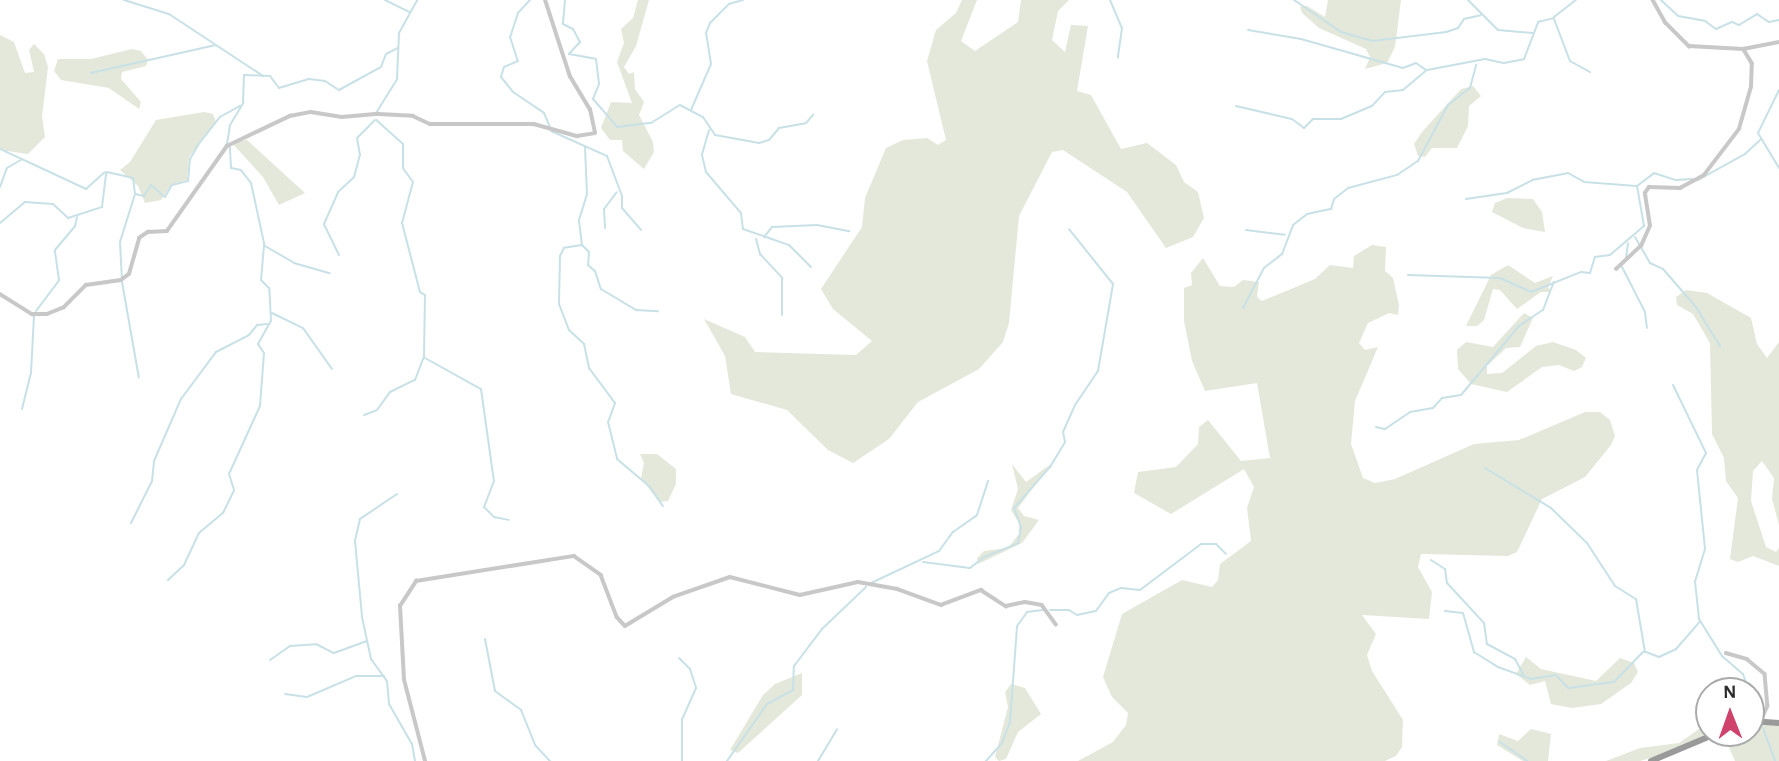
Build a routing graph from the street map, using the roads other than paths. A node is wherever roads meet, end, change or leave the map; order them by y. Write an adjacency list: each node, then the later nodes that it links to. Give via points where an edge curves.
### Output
1 (544, 0): 6 (street, via 570,77 590,110 595,134 577,136 534,124 430,124 413,116 378,114 342,117 311,112 289,117 227,146 167,231 148,232 139,238 129,274 121,280 86,285 64,307 47,314 32,314)
2 (1653, 0): 4 (street, via 1689,46)
3 (1779, 42): 4 (street)
4 (1743, 49): 5 (street, via 1752,64 1751,87 1739,129 1704,175 1680,188 1649,187 1645,194 1650,226 1641,246)
5 (1616, 269)
6 (0, 294)
7 (1056, 624): 11 (street, via 1042,606 1025,602 1006,606 979,590 944,605 858,582 800,594 726,577 665,601 625,626 601,575 574,556 416,580 400,606 400,618 404,680)
8 (1726, 653): 9 (street, via 1746,659 1765,674)
9 (1765, 712)
10 (1695, 743): 12 (highway)
11 (425, 761)
12 (1651, 761)

